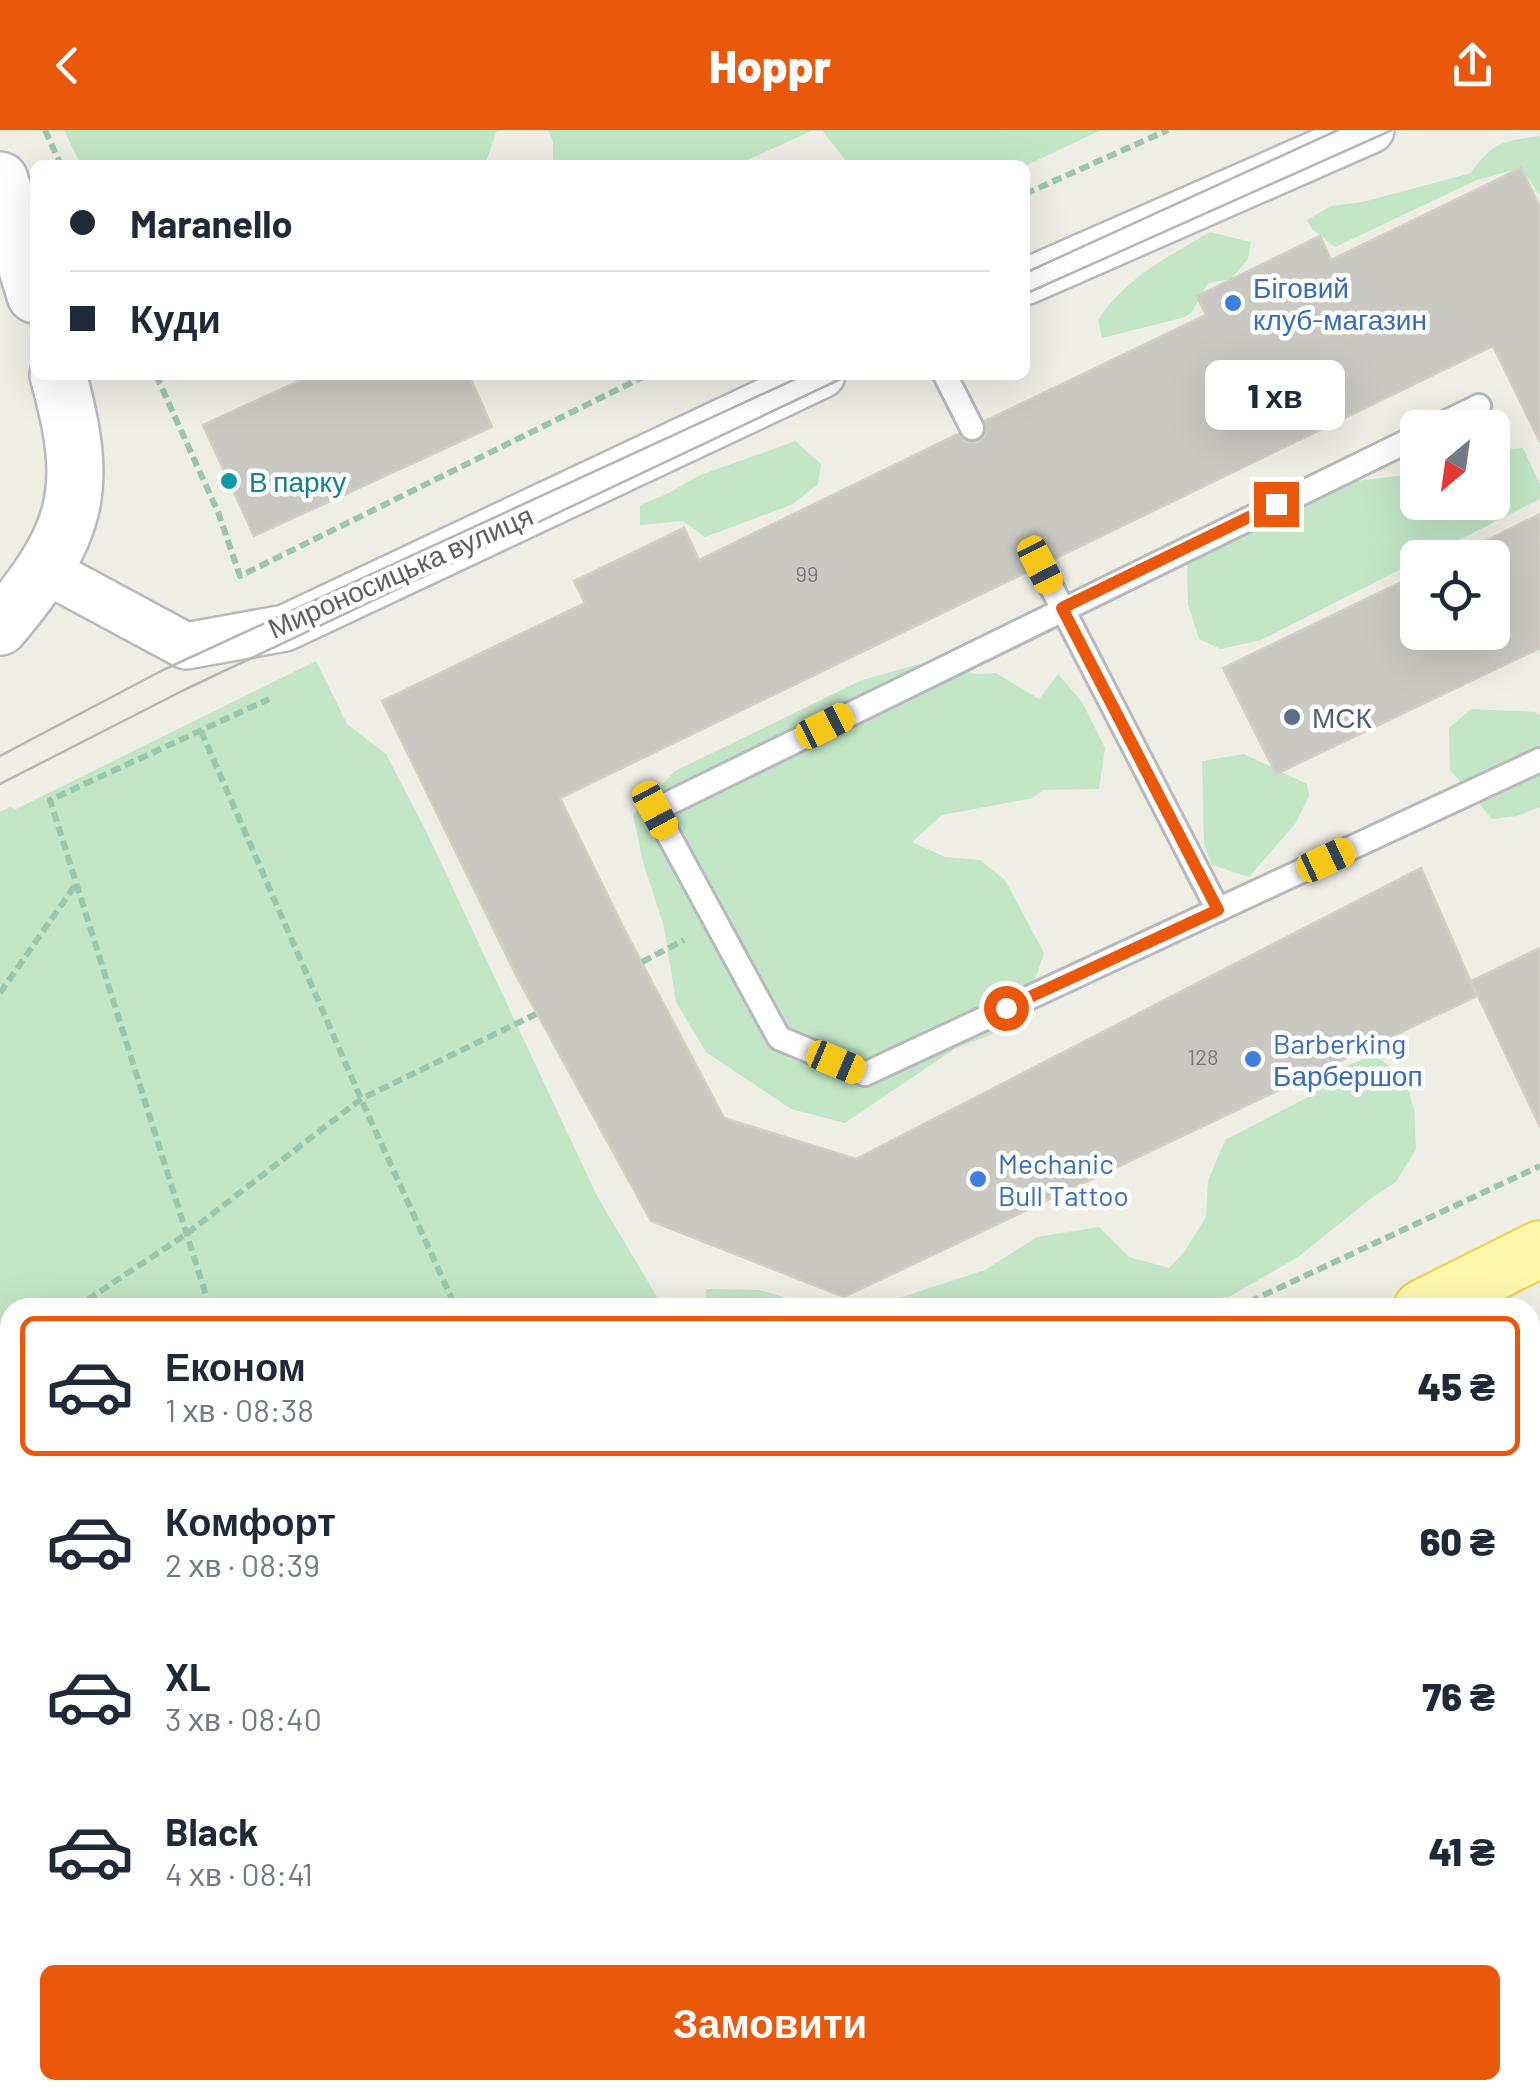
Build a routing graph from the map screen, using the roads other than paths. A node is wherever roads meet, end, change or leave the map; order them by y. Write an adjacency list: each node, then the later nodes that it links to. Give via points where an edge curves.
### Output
1 (1370, 130): 4 (street)
2 (0, 180): 3 (street)
3 (30, 279)
4 (1030, 280)
5 (59, 380): 13 (street, via 77,472 72,512)
6 (811, 380): 13 (street, Мироносицька вулиця, via 261,634 186,646)
7 (948, 380): 10 (lane)
8 (1479, 406): 9 (lane)
9 (1471, 410)
10 (972, 428)
11 (1400, 445): 14 (lane)
12 (1040, 565): 14 (lane)
13 (44, 569): 15 (street)
14 (1062, 608): 17 (lane); 17 (lane, via 655,810 779,1038 865,1074)
15 (0, 628)
16 (1540, 760): 17 (lane)
17 (1218, 910)
18 (1540, 1249): 19 (main road)
19 (1442, 1298)

